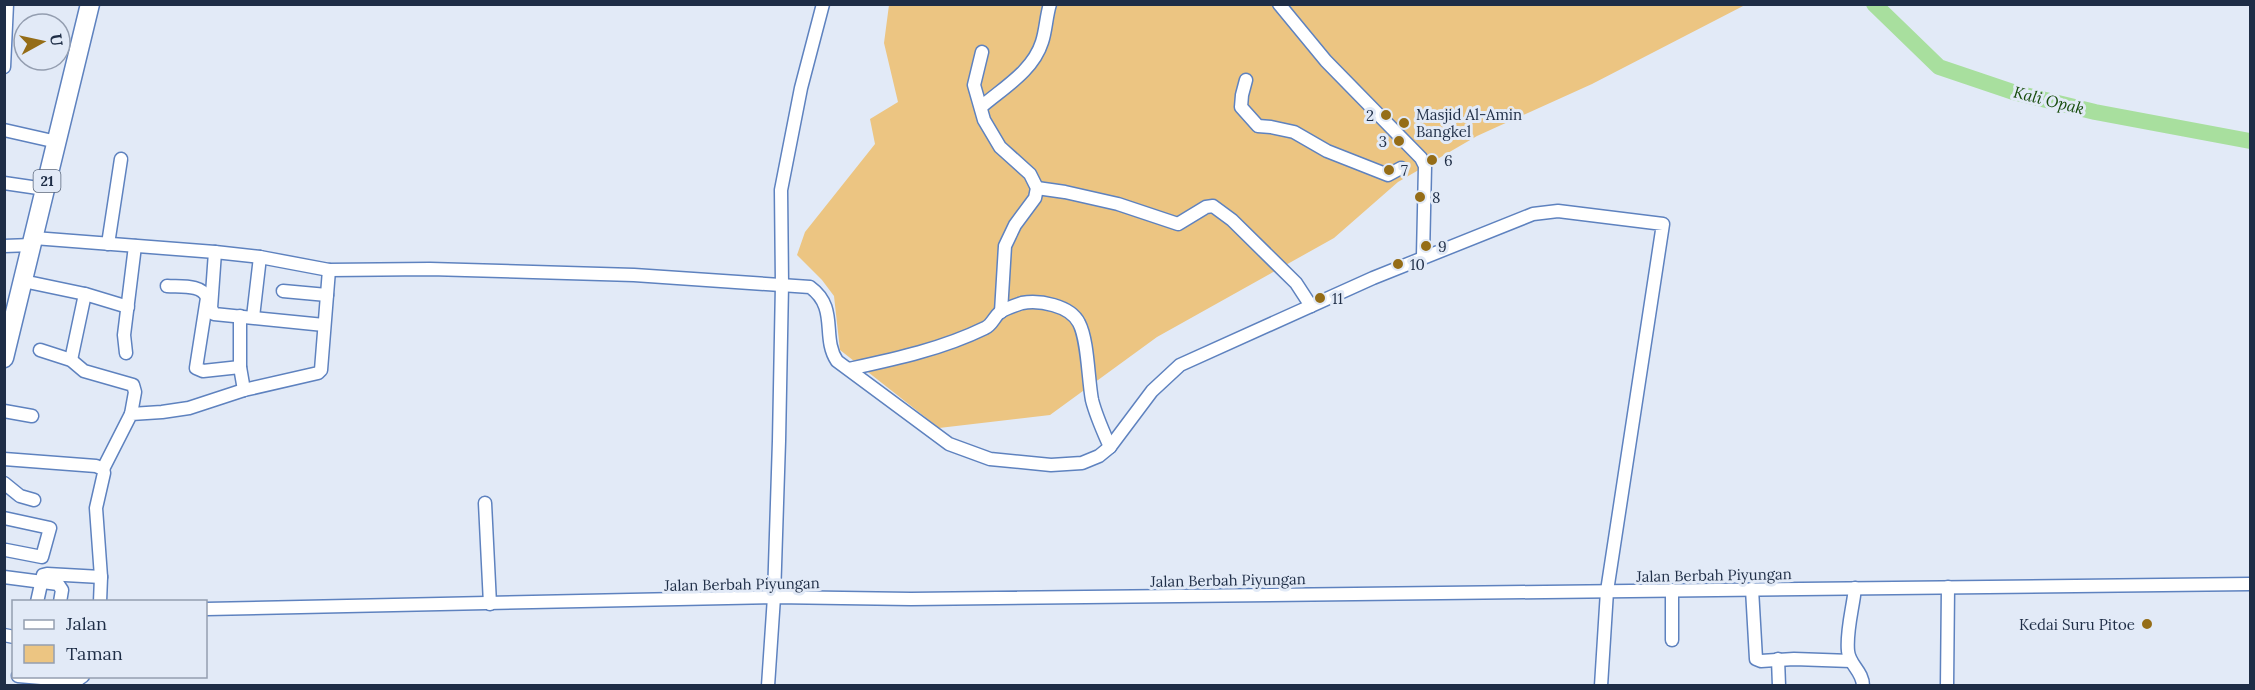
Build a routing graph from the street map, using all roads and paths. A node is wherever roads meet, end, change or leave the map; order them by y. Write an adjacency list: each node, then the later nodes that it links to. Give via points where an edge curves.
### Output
1 (8, 4): 7 (street)
2 (90, 4): 11 (highway, 21)
3 (823, 4): 27 (street, via 780,190)
4 (1050, 4): 9 (street, via 1038,53 1023,73)
5 (1279, 4): 22 (street, via 1326,61 1421,158 1425,166)
6 (982, 52): 9 (street, via 974,85)
7 (4, 67)
8 (1246, 80): 13 (street, via 1241,107 1258,126 1294,132 1327,151 1388,175)
9 (981, 107): 15 (street, via 990,133 1030,174)
10 (4, 130): 11 (street)
11 (57, 141): 16 (highway, 21)
12 (121, 159): 18 (street)
13 (1401, 168)
14 (4, 183): 16 (street)
15 (1038, 188): 32 (street, via 1118,204 1178,224 1213,206 1281,267); 34 (street, via 1005,246)
16 (45, 189): 17 (highway, 21)
17 (33, 242): 18 (street); 19 (street); 26 (highway, 21)
18 (108, 244): 20 (street)
19 (4, 246)
20 (135, 246): 21 (street); 33 (street)
21 (215, 252): 23 (street); 35 (street, via 211,308 218,315)
22 (1423, 256): 32 (street); 64 (street, via 1544,212 1663,224)
23 (260, 257): 25 (street); 35 (street)
24 (1279, 257): 32 (street, via 1293,269)
25 (329, 270): 27 (street, via 634,275); 31 (street)
26 (23, 281): 30 (street); 37 (highway, 21)
27 (782, 284): 43 (street, via 810,287 824,301 830,351); 65 (street)
28 (167, 286): 42 (street, via 200,289 207,298 196,368)
29 (283, 291): 31 (street)
30 (85, 294): 33 (street); 41 (street)
31 (327, 295): 36 (street)
32 (1314, 304): 48 (street, via 1180,365 1152,391)
33 (128, 307): 39 (street)
34 (1000, 312): 43 (street, via 988,327 950,342 902,358); 48 (street, via 1021,303 1033,303 1056,306 1072,314 1079,323 1092,399)
35 (247, 316): 36 (street); 42 (street)
36 (324, 326): 44 (street, via 318,373)
37 (8, 331): 40 (highway, 21)
38 (40, 350): 41 (street)
39 (126, 353)
40 (4, 358)
41 (70, 360): 46 (street, via 84,371 134,386)
42 (240, 367): 44 (street)
43 (849, 369): 48 (street, via 949,444 990,459 1051,465 1083,463)
44 (244, 390): 46 (street, via 189,408)
45 (4, 411): 47 (street)
46 (131, 414): 50 (street)
47 (32, 416)
48 (1110, 447)
49 (4, 459): 50 (street)
50 (103, 469): 57 (street, via 96,508)
51 (4, 483): 52 (street, via 20,496)
52 (34, 500)
53 (485, 503): 69 (street)
54 (4, 518): 55 (street, via 50,528 42,557)
55 (6, 550)
56 (4, 577): 58 (street)
57 (101, 577): 58 (street, via 47,574); 68 (street)
58 (41, 583): 66 (street); 67 (street, via 58,584 62,590)
59 (2250, 584): 60 (street, Jalan Berbah Piyungan)
60 (1948, 587): 61 (street, Jalan Berbah Piyungan); 80 (street)
61 (1855, 588): 63 (street, Jalan Berbah Piyungan); 73 (street, via 1848,652)
62 (1672, 590): 63 (street, Jalan Berbah Piyungan); 64 (street, Jalan Berbah Piyungan); 71 (street)
63 (1752, 590): 72 (street, via 1756,659)
64 (1606, 591): 65 (street, Jalan Berbah Piyungan); 77 (street)
65 (774, 597): 69 (street, Jalan Berbah Piyungan); 76 (street)
66 (37, 600)
67 (60, 600)
68 (100, 600)
69 (490, 604): 70 (street, Jalan Berbah Piyungan)
70 (207, 609)
71 (1672, 640)
72 (1778, 659): 73 (street); 78 (street)
73 (1851, 661): 79 (street, via 1862,676)
74 (41, 678): 75 (street)
75 (80, 678)
76 (768, 686)
77 (1601, 686)
78 (1779, 686)
79 (1863, 686)
80 (1947, 686)

